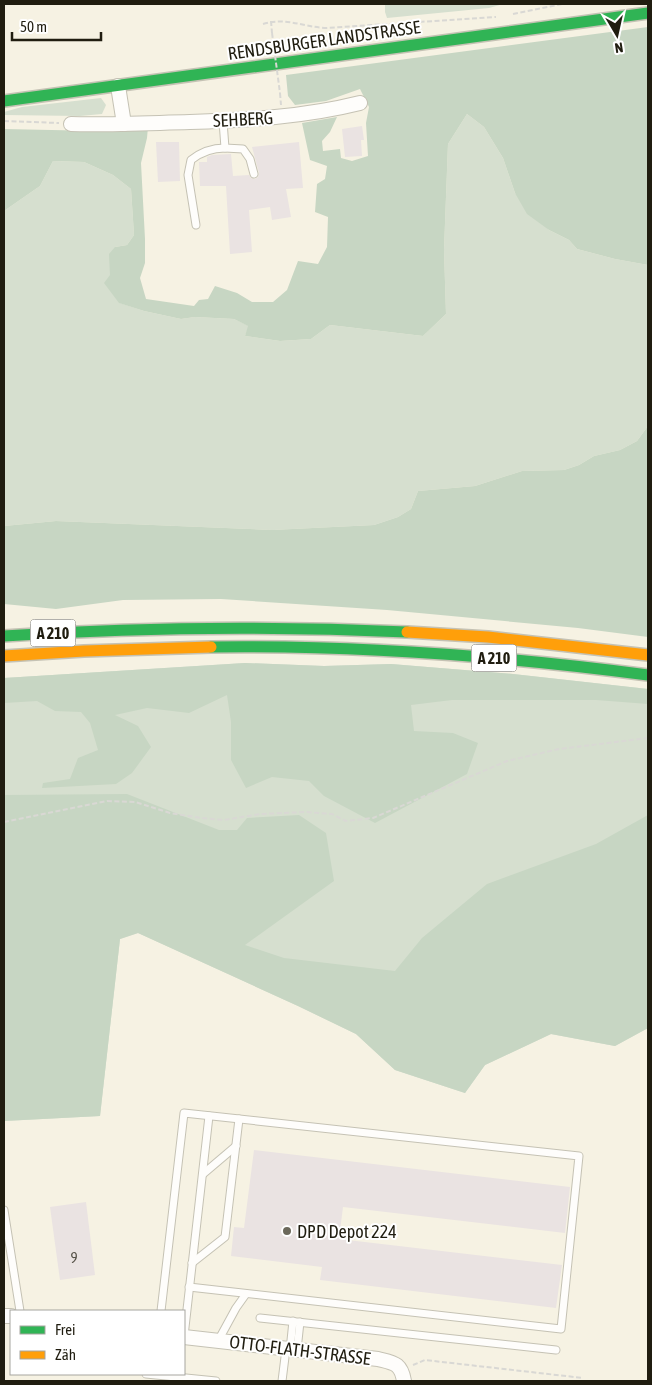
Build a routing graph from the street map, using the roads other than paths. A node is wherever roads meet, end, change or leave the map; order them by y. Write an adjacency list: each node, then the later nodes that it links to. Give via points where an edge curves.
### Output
1 (648, 13): 2 (main road, RENDSBURGER LANDSTRASSE)
2 (118, 86): 3 (main road, RENDSBURGER LANDSTRASSE); 7 (street)
3 (4, 101)
4 (360, 103): 5 (street, SEHBERG, via 283,117)
5 (223, 120): 7 (street, SEHBERG); 8 (lane)
6 (71, 124): 7 (street, SEHBERG)
7 (124, 124)
8 (225, 148): 9 (lane, via 243,149); 10 (lane, via 198,154 191,160 188,175)
9 (254, 174)
10 (196, 225)
11 (20, 624): 12 (main road)
12 (102, 630): 13 (main road, A 210); 15 (main road, A 210, via 261,627 409,632)
13 (4, 636)
14 (55, 652): 16 (main road, A 210); 17 (main road); 18 (main road, A 210, via 182,647 340,648 435,653)
15 (648, 654)
16 (4, 656)
17 (4, 664)
18 (648, 674)
19 (209, 1116): 20 (lane); 22 (lane); 28 (lane, via 184,1113)
20 (239, 1119): 21 (lane); 26 (lane, via 579,1156 560,1328)
21 (236, 1146): 22 (lane); 24 (lane, via 225,1237)
22 (202, 1174): 24 (lane)
23 (4, 1210): 27 (lane)
24 (192, 1262): 25 (lane)
25 (189, 1287): 26 (lane); 31 (lane)
26 (246, 1294): 33 (lane)
27 (20, 1310)
28 (161, 1310)
29 (260, 1318): 30 (lane)
30 (297, 1322): 34 (lane); 35 (lane)
31 (185, 1326)
32 (185, 1336): 33 (street, OTTO-FLATH-STRASSE)
33 (218, 1341): 34 (street, OTTO-FLATH-STRASSE)
34 (291, 1350): 37 (street, OTTO-FLATH-STRASSE, via 378,1359 394,1363); 39 (lane)
35 (556, 1350)
36 (156, 1375): 38 (lane)
37 (403, 1376)
38 (216, 1381)
39 (282, 1381)

